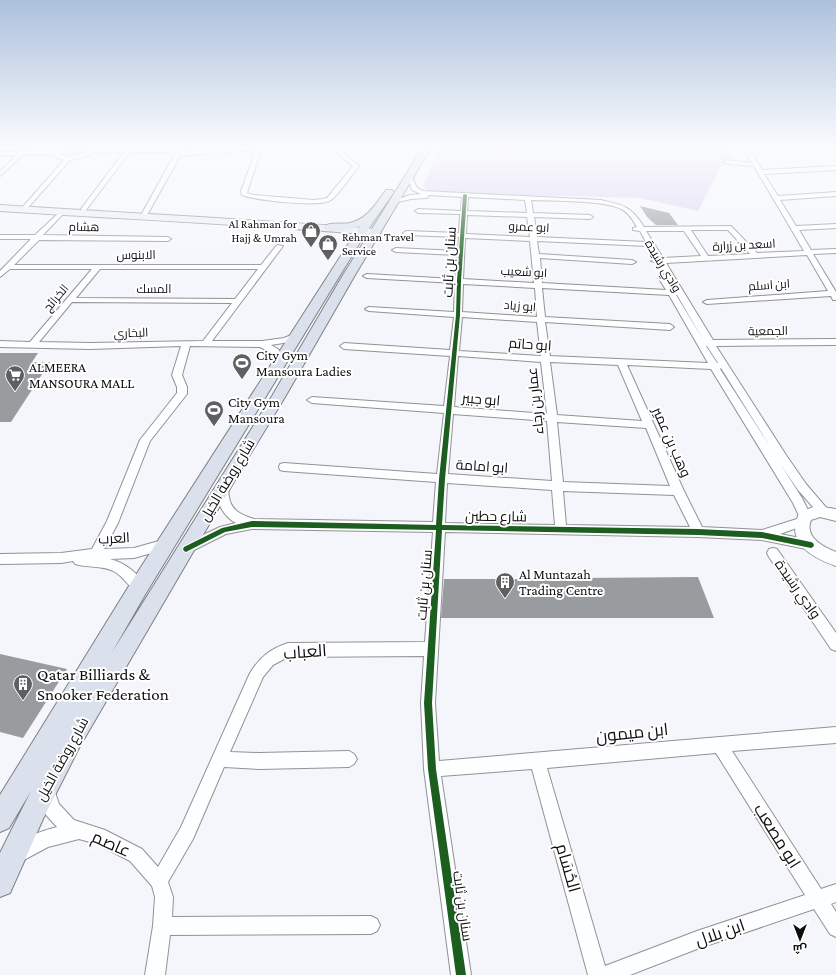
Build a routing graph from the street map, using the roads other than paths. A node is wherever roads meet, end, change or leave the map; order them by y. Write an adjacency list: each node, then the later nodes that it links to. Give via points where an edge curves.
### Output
1 (40, 192): 17 (street)
2 (97, 192): 16 (street)
3 (157, 192): 23 (street)
4 (244, 192): 5 (street, via 252,198 318,202 329,199)
5 (335, 192)
6 (389, 192): 21 (main road, شارع روضة الخيل)
7 (402, 192): 14 (main road, شارع روضة الخيل)
8 (421, 192): 11 (street, وادي رشيدة)
9 (773, 192): 12 (street)
10 (836, 194): 12 (street)
11 (465, 197): 13 (street, وادي رشيدة); 14 (street, وادي رشيدة, via 414,196); 20 (street, سنان بن ثابت)
12 (777, 198): 27 (street)
13 (528, 199): 22 (street, عمار بن رجاء); 28 (street, وادي رشيدة, via 610,205 625,213)
14 (395, 202): 33 (main road, شارع روضة الخيل)
15 (0, 208): 17 (main road)
16 (84, 209)
17 (24, 210): 19 (main road)
18 (418, 211): 20 (street)
19 (62, 212): 23 (main road); 34 (street)
20 (464, 212): 22 (street); 31 (street, سنان بن ثابت)
21 (374, 213): 29 (main road, via 353,226); 33 (main road, شارع روضة الخيل)
22 (530, 215): 24 (street); 35 (street, عمار بن رجاء)
23 (143, 217): 29 (main road)
24 (590, 217)
25 (836, 226): 27 (street)
26 (686, 228): 28 (street); 44 (street, via 732,228); 45 (street)
27 (795, 228): 41 (street)
28 (638, 229): 37 (street, وادي رشيدة)
29 (327, 230): 33 (main road); 33 (main road, via 345,239)
30 (406, 234): 31 (street, ابو عمرو)
31 (462, 235): 35 (street, ابو عمرو); 42 (street, سنان بن ثابت)
32 (0, 237): 34 (street, هشام)
33 (365, 237): 65 (main road, شارع روضة الخيل); 87 (main road, شارع روضة الخيل, via 278,397)
34 (36, 238): 36 (street, هشام); 49 (street)
35 (533, 238): 37 (street, ابو عمرو); 43 (street, عمار بن رجاء)
36 (168, 239)
37 (646, 244): 46 (street, وادي رشيدة)
38 (279, 246): 48 (street)
39 (396, 250): 42 (street, سنان بن ثابت)
40 (836, 251): 41 (street, اسعد بن زرارة)
41 (809, 252): 44 (street, اسعد بن زرارة); 57 (street)
42 (462, 253): 53 (street, سنان بن ثابت)
43 (536, 256): 47 (street); 54 (street, عمار بن رجاء)
44 (756, 256): 45 (street, اسعد بن زرارة)
45 (706, 258): 46 (street, اسعد بن زرارة)
46 (657, 261): 55 (street, وادي رشيدة); 56 (street, وادي رشيدة)
47 (632, 262)
48 (264, 266): 50 (street, الابنوس); 59 (street)
49 (8, 267): 50 (street, الابنوس); 51 (street)
50 (98, 267): 58 (street, الخرائج)
51 (0, 275)
52 (368, 276): 53 (street, ابو شعيب)
53 (459, 281): 54 (street, ابو شعيب); 62 (street, سنان بن ثابت)
54 (538, 285): 55 (street, ابو شعيب); 63 (street, عمار بن رجاء)
55 (670, 293): 56 (street, ابو شعيب); 68 (street, وادي رشيدة)
56 (680, 293): 69 (street, وادي رشيدة)
57 (835, 295): 60 (street, ابن اسلم)
58 (70, 300): 59 (street, المسك); 71 (street, الخرائج)
59 (239, 301): 72 (street)
60 (707, 302)
61 (369, 309): 62 (street, ابو زياد)
62 (458, 314): 63 (street, ابو زياد); 75 (street, سنان بن ثابت)
63 (541, 320): 64 (street, ابو زياد); 76 (street, عمار بن رجاء)
64 (670, 327)
65 (296, 336): 73 (street, البخاري); 77 (main road, شارع روضة الخيل)
66 (836, 342): 69 (street, الجمعية)
67 (188, 343): 71 (street, البخاري, via 90,346); 72 (street, البخاري); 101 (street, via 177,374 182,394 145,440 112,523 112,531)
68 (700, 343): 69 (street, الجمعية); 79 (street, وادي رشيدة)
69 (710, 343): 80 (street, وادي رشيدة)
70 (0, 344): 71 (street, البخاري)
71 (33, 344)
72 (206, 344): 73 (street, البخاري)
73 (262, 344): 77 (street, via 275,351)
74 (344, 346): 75 (street, ابو حاتم)
75 (455, 352): 76 (street, ابو حاتم); 82 (street, سنان بن ثابت)
76 (545, 359): 78 (street, ابو حاتم); 83 (street, عمار بن رجاء)
77 (281, 360): 97 (main road, شارع روضة الخيل)
78 (622, 363): 79 (street, ابو حاتم); 84 (street, وهب بن عمير)
79 (714, 366): 80 (street, ابو حاتم); 91 (street, وادي رشيدة, via 786,481)
80 (724, 366): 90 (street, وادي رشيدة, via 792,473)
81 (312, 400): 82 (street, ابو جبير)
82 (448, 410): 83 (street, ابو جبير); 86 (street, سنان بن ثابت)
83 (552, 418): 84 (street, ابو جبير); 88 (street, عمار بن رجاء)
84 (648, 425): 89 (street, وهب بن عمير)
85 (284, 467): 86 (street, ابو امامة)
86 (442, 479): 88 (street, ابو امامة); 93 (street, سنان بن ثابت)
87 (223, 486): 92 (street, شارع حطين, via 224,503 228,510 242,521); 99 (main road, شارع روضة الخيل)
88 (557, 486): 89 (street, ابو امامة); 94 (street, عمار بن رجاء)
89 (678, 491): 95 (street, وهب بن عمير)
90 (830, 513): 91 (street, via 813,512)
91 (803, 519): 96 (street, شارع حطين); 98 (street, via 804,536)
92 (252, 524): 93 (street, شارع حطين); 99 (street, شارع حطين, via 224,530)
93 (440, 527): 94 (street, شارع حطين); 107 (street, سنان بن ثابت)
94 (561, 530): 95 (street, شارع حطين)
95 (698, 532): 96 (street, شارع حطين)
96 (762, 535): 98 (street, شارع حطين)
97 (166, 544): 101 (street, العرب, via 139,552); 105 (main road, شارع روضة الخيل)
98 (811, 545): 104 (street)
99 (186, 549): 114 (main road, شارع روضة الخيل, via 85,715)
100 (773, 553): 106 (street, وادي رشيدة)
101 (99, 554): 102 (street, العرب)
102 (61, 558): 103 (street, العرب); 105 (street, العرب, via 118,566 129,574)
103 (0, 559)
104 (834, 560)
105 (139, 587): 115 (main road, شارع روضة الخيل)
106 (836, 644)
107 (431, 649): 111 (street, العباب, via 299,649 277,653 263,664 255,678); 113 (street, سنان بن ثابت, via 428,716)
108 (836, 735): 109 (street, ابن ميمون)
109 (719, 744): 112 (street, ابن ميمون); 121 (street, ابو مصعب)
110 (349, 758): 111 (street)
111 (219, 759): 118 (street, العباب, via 187,833)
112 (538, 762): 113 (street, ابن ميمون); 127 (street, الحُسَام)
113 (432, 769): 126 (street, سنان بن ثابت)
114 (46, 787): 116 (street, عاصم, via 52,809 68,826); 117 (main road, شارع روضة الخيل)
115 (0, 819)
116 (79, 831): 117 (street, عاصم, via 45,839 27,847); 118 (street, عاصم, via 98,836 136,855)
117 (12, 858): 119 (main road, شارع روضة الخيل)
118 (159, 881): 123 (street, عاصم, via 164,897)
119 (0, 883)
120 (836, 893): 121 (street, ابن بلال)
121 (817, 899): 124 (street, ابو مصعب); 128 (street, ابن بلال)
122 (371, 925): 123 (street)
123 (162, 926): 125 (street)
124 (836, 928)
125 (155, 975)
126 (461, 975)
127 (598, 975)
128 (605, 975)

